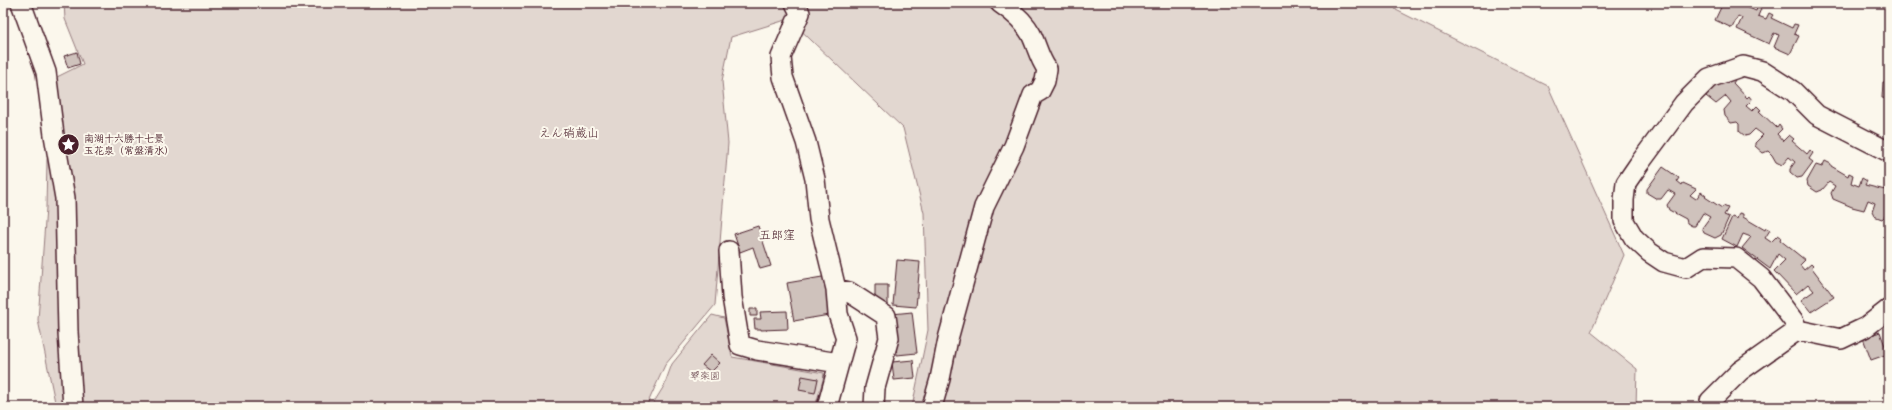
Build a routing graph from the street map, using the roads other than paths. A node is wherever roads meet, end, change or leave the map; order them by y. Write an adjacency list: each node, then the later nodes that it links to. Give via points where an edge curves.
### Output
1 (21, 3): 11 (street, via 46,72 65,198 68,332)
2 (795, 3): 6 (street, via 800,13 781,57 783,77 806,142 815,179 819,219)
3 (1000, 3): 14 (street, via 1013,11 1031,34 1039,58 1047,69 1045,81 1040,91 1033,95 1014,146 984,207)
4 (1889, 152): 8 (street, via 1817,115 1794,91 1762,71 1743,66 1709,78 1684,103 1626,183 1624,221 1634,238 1649,252 1664,262 1686,268 1704,257 1736,258 1761,278 1794,320)
5 (729, 251): 9 (street, via 732,297 740,345)
6 (836, 289): 9 (street, via 838,314 846,338); 13 (street, via 849,292 886,316 889,338 875,388)
7 (1889, 309): 8 (street, via 1866,328 1841,339)
8 (1798, 330): 10 (street, via 1740,371)
9 (839, 363): 12 (street)
10 (1710, 401)
11 (73, 407)
12 (827, 407)
13 (874, 407)
14 (932, 407)

